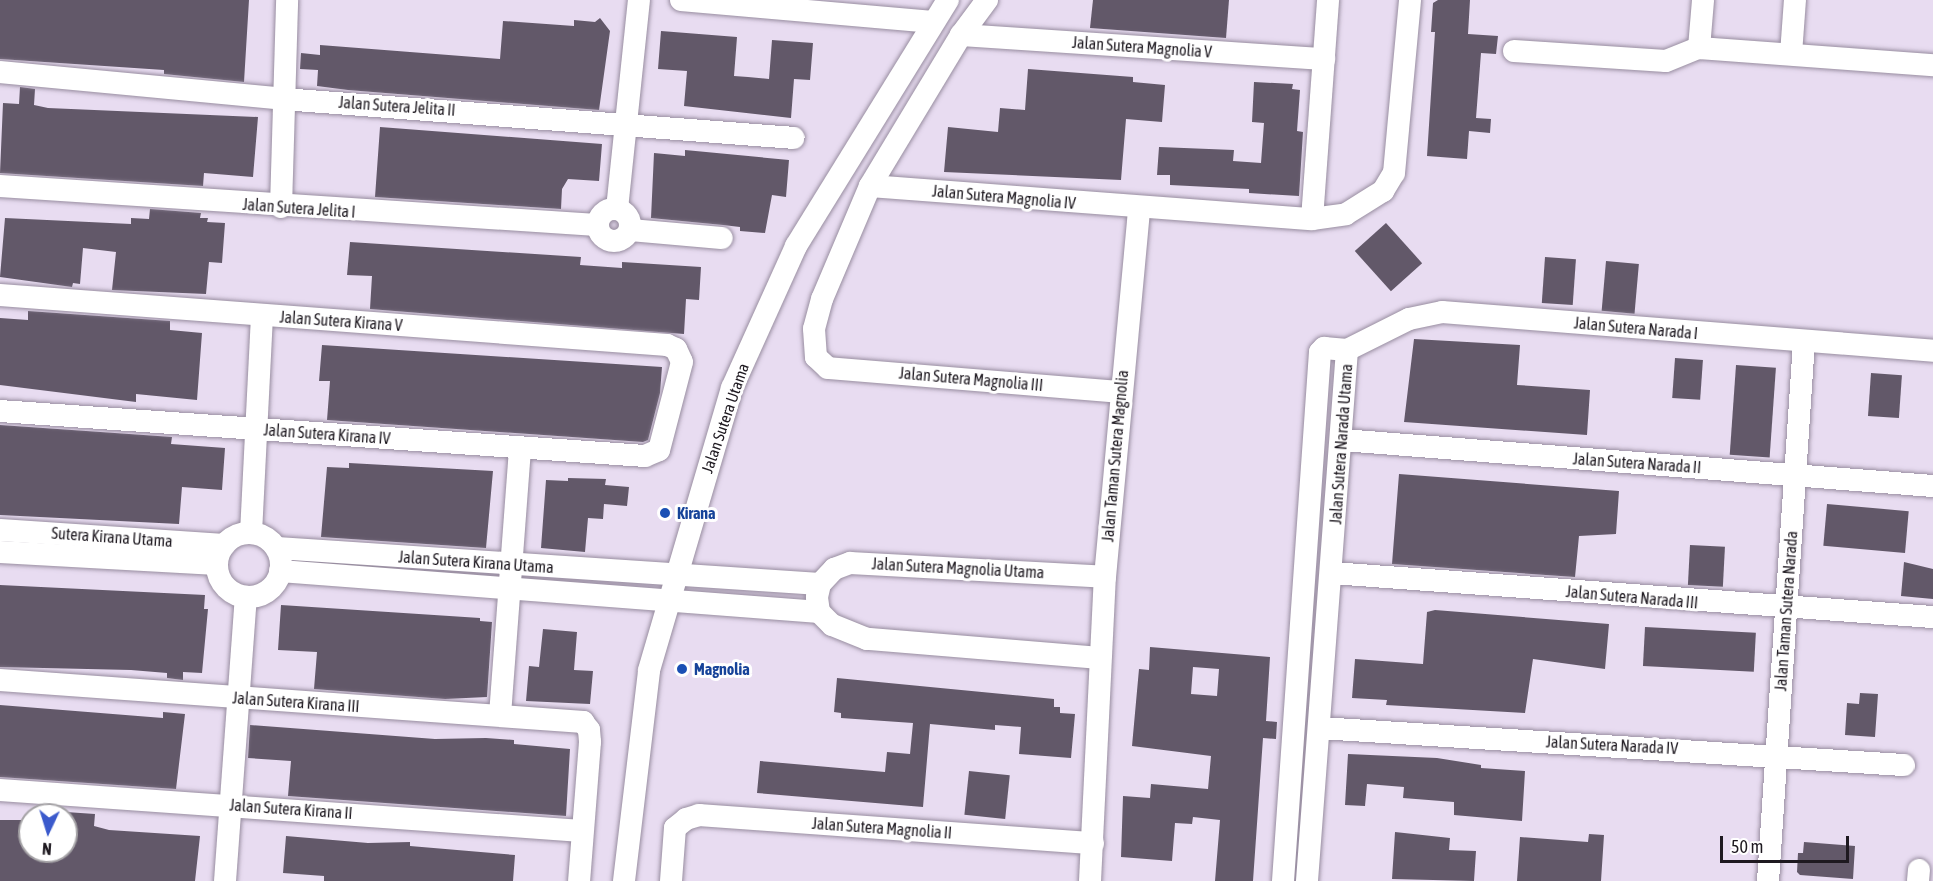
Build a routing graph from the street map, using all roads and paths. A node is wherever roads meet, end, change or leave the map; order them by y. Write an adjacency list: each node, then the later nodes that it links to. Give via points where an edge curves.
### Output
1 (287, 0): 19 (street)
2 (639, 0): 20 (street)
3 (681, 0): 10 (street)
4 (948, 0): 11 (street, Jalan Sutera Utama)
5 (987, 0): 12 (street)
6 (1328, 0): 16 (street)
7 (1410, 0): 27 (street, via 1390,184 1346,214)
8 (1703, 0): 13 (street)
9 (1795, 0): 15 (street)
10 (794, 5): 11 (street)
11 (933, 22): 52 (street, Jalan Sutera Utama, via 796,246 732,388)
12 (961, 35): 16 (street, Jalan Sutera Magnolia V); 23 (street)
13 (1699, 48): 14 (street, via 1666,61); 15 (street)
14 (1514, 51)
15 (1791, 54): 17 (street)
16 (1324, 59): 27 (street)
17 (1933, 65)
18 (0, 72): 19 (street, Jalan Sutera Jelita II)
19 (283, 99): 20 (street, Jalan Sutera Jelita II); 24 (street)
20 (627, 122): 21 (street, Jalan Sutera Jelita II); 26 (street)
21 (794, 138)
22 (0, 186): 24 (street, Jalan Sutera Jelita I)
23 (870, 186): 25 (street, Jalan Sutera Magnolia IV); 36 (street, Jalan Sutera Magnolia III, via 822,299 814,328 814,350 822,365)
24 (281, 207): 28 (street, Jalan Sutera Jelita I)
25 (1138, 208): 27 (street); 36 (street, Jalan Taman Sutera Magnolia)
26 (617, 209): 28 (street, via 600,216); 29 (street, via 626,213)
27 (1312, 219)
28 (597, 225): 29 (street, via 599,233 612,242 627,237)
29 (630, 230): 30 (street)
30 (722, 238)
31 (0, 295): 32 (street, Jalan Sutera Kirana V)
32 (262, 316): 38 (street); 41 (street, Jalan Sutera Kirana V, via 667,345 679,353 682,362 659,450)
33 (1804, 342): 34 (street, Jalan Sutera Narada I, via 1442,312 1409,319); 35 (street, Jalan Sutera Narada I); 42 (street, Jalan Taman Sutera Narada)
34 (1347, 350): 39 (street, Jalan Sutera Narada Utama); 77 (street, Jalan Sutera Narada Utama, via 1324,348 1320,352)
35 (1933, 351)
36 (1120, 392): 53 (street, Jalan Taman Sutera Magnolia)
37 (0, 411): 38 (street, Jalan Sutera Kirana IV)
38 (256, 428): 40 (street, Jalan Sutera Kirana IV); 45 (street)
39 (1342, 440): 42 (street, Jalan Sutera Narada II); 51 (street, Jalan Sutera Narada Utama)
40 (520, 448): 41 (street, Jalan Sutera Kirana IV, via 645,456); 49 (street)
41 (653, 453)
42 (1795, 475): 43 (street, Jalan Sutera Narada II); 58 (street, Jalan Taman Sutera Narada)
43 (1933, 486)
44 (0, 530): 48 (street, Sutera Kirana Utama)
45 (251, 532): 46 (street, via 266,537); 48 (street, via 241,534)
46 (277, 548): 49 (street, Jalan Sutera Kirana Utama); 50 (street)
47 (0, 552): 48 (street, Sutera Kirana Utama)
48 (220, 554): 56 (street, via 225,586)
49 (512, 564): 52 (street, Jalan Sutera Kirana Utama); 55 (street)
50 (280, 571): 55 (street, Jalan Sutera Kirana Utama); 56 (street, via 272,588)
51 (1332, 573): 58 (street, Jalan Sutera Narada III); 65 (street, Jalan Sutera Narada Utama)
52 (675, 575): 54 (street); 57 (street, Jalan Sutera Utama)
53 (1105, 577): 54 (street, Jalan Sutera Magnolia Utama, via 849,563 834,569); 61 (street, Jalan Taman Sutera Magnolia)
54 (820, 584): 59 (street)
55 (510, 589): 57 (street, Jalan Sutera Kirana Utama); 64 (street)
56 (246, 597): 63 (street)
57 (669, 601): 59 (street); 75 (street, Jalan Sutera Utama, via 649,670)
58 (1786, 609): 60 (street, Jalan Sutera Narada III); 66 (street, Jalan Taman Sutera Narada)
59 (819, 612): 61 (street, via 832,626 867,639)
60 (1933, 617)
61 (1100, 658): 71 (street, Jalan Taman Sutera Magnolia)
62 (0, 680): 63 (street, Jalan Sutera Kirana III)
63 (238, 698): 64 (street, Jalan Sutera Kirana III); 69 (street)
64 (500, 715): 70 (street, Jalan Sutera Kirana III, via 583,722 589,730)
65 (1320, 728): 66 (street, Jalan Sutera Narada IV); 78 (street, Jalan Sutera Narada Utama)
66 (1776, 755): 67 (street, Jalan Sutera Narada IV); 79 (street, Jalan Taman Sutera Narada)
67 (1904, 765)
68 (0, 790): 69 (street, Jalan Sutera Kirana II)
69 (231, 805): 70 (street, Jalan Sutera Kirana II); 73 (street)
70 (582, 831): 74 (street)
71 (1093, 843): 72 (street, Jalan Taman Sutera Magnolia); 76 (street, Jalan Sutera Magnolia II, via 699,815 675,828)
72 (1090, 879)
73 (225, 881)
74 (579, 881)
75 (624, 881)
76 (671, 881)
77 (1283, 881)
78 (1307, 881)
79 (1768, 881)

